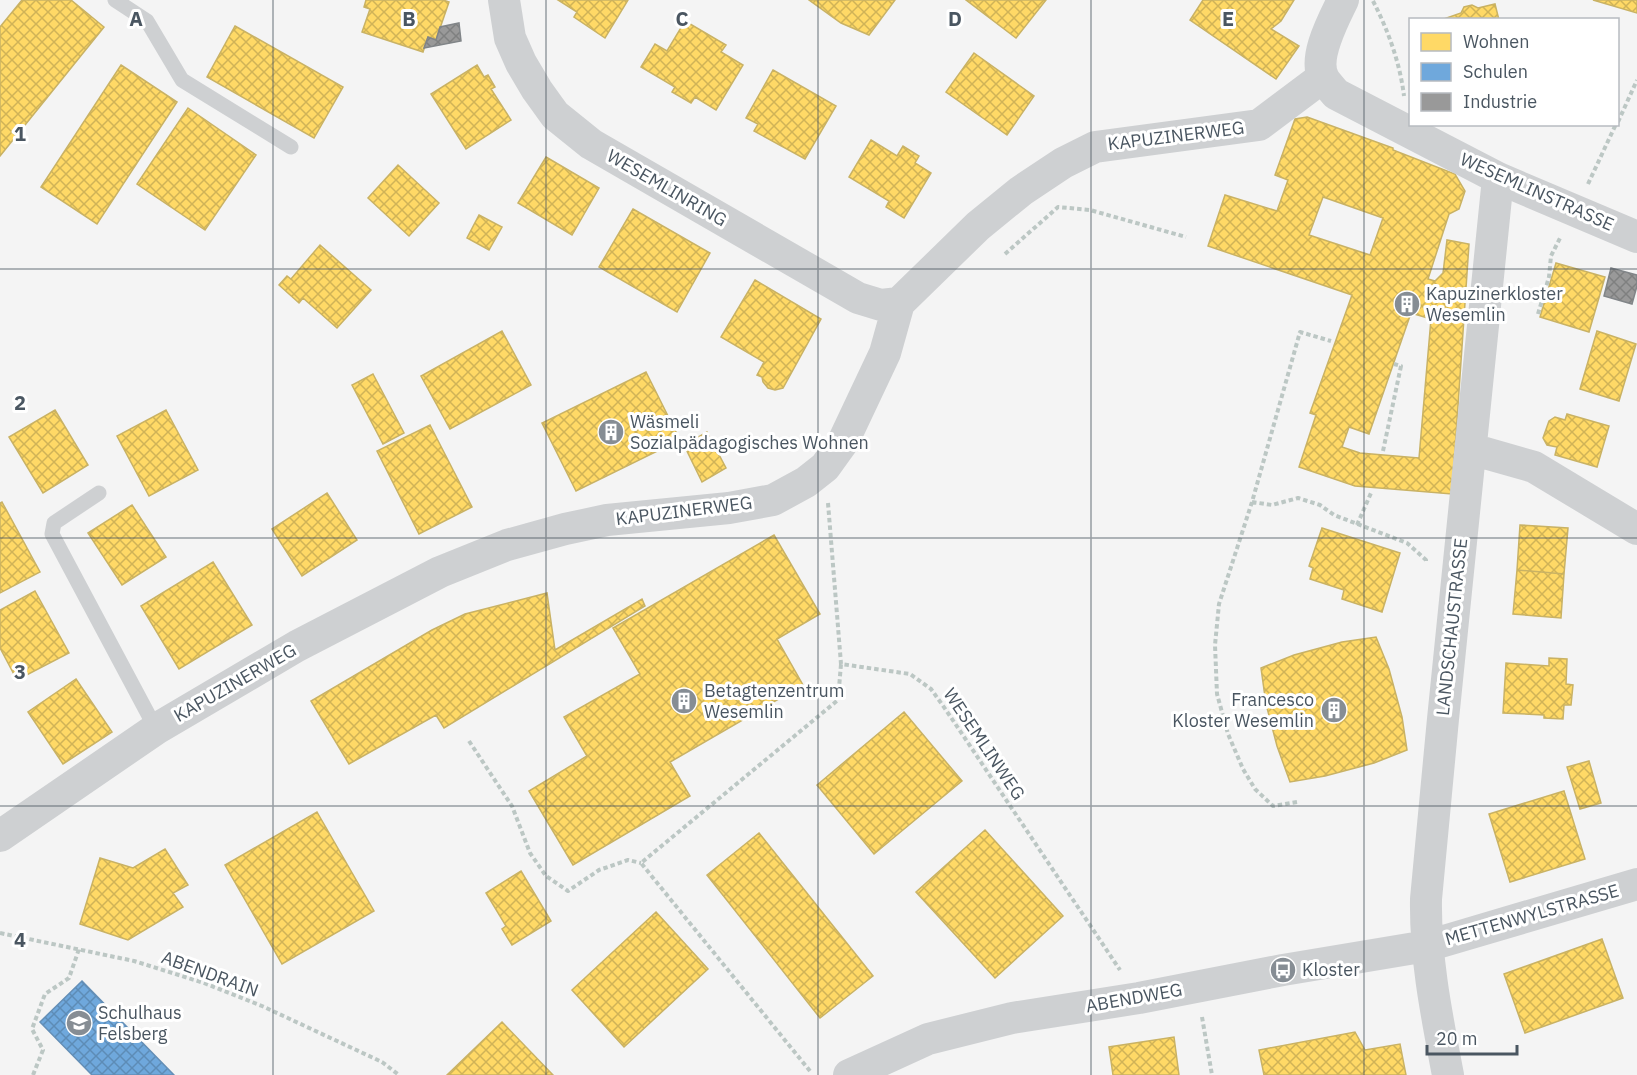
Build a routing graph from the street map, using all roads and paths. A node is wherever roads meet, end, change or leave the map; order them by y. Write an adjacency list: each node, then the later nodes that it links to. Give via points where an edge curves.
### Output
1 (114, 0): 10 (lane, via 147,21 182,80)
2 (504, 0): 16 (street, WESEMLINRING, via 510,38 537,90 555,115 591,144 858,298 881,305)
3 (1343, 0): 5 (street, via 1320,58)
4 (1373, 0): 9 (path, via 1402,80)
5 (1323, 77): 9 (street, WESEMLINSTRASSE, via 1336,94); 16 (street, KAPUZINERWEG, via 1258,125 1095,147 1063,163 978,226)
6 (1637, 80): 7 (path)
7 (1619, 119)
8 (1616, 126): 12 (path)
9 (1407, 130): 11 (street, WESEMLINSTRASSE)
10 (291, 147)
11 (1498, 178): 12 (street, WESEMLINSTRASSE); 20 (street, LANDSCHAUSTRASSE)
12 (1574, 210): 14 (street, WESEMLINSTRASSE); 17 (path, via 1551,256)
13 (1186, 237): 15 (path, via 1090,210 1058,207)
14 (1637, 237)
15 (1005, 254)
16 (899, 303): 22 (street, KAPUZINERWEG, via 885,353 843,442)
17 (1538, 314)
18 (1331, 341): 25 (path, via 1300,332)
19 (1394, 364): 21 (path, via 1401,366)
20 (1471, 449): 27 (street, via 1534,467); 37 (street, LANDSCHAUSTRASSE, via 1426,899)
21 (1383, 451)
22 (825, 466): 29 (path); 30 (street, KAPUZINERWEG, via 773,500 607,520 507,545 440,572 297,646)
23 (99, 493): 30 (lane, KAPUZINERWEG, via 54,523 52,534)
24 (1371, 493): 26 (path)
25 (1252, 502): 26 (path, via 1272,505 1298,498); 32 (path, via 1219,604 1215,645 1217,694 1228,734 1255,789 1273,806)
26 (1357, 525): 28 (path, via 1407,543 1426,560)
27 (1637, 529)
28 (1425, 572)
29 (841, 664): 34 (path, via 838,700); 39 (path, WESEMLINWEG, via 910,674 931,689)
30 (156, 729): 33 (street, KAPUZINERWEG)
31 (469, 741): 34 (path, via 512,806 530,853 546,876 568,891 599,870 628,860)
32 (1297, 802)
33 (0, 836)
34 (642, 863): 41 (path)
35 (1637, 884): 37 (street, METTENWYLSTRASSE)
36 (0, 933): 38 (path, ABENDRAIN)
37 (1427, 945): 39 (street, ABENDWEG); 46 (street, LANDSCHAUSTRASSE)
38 (79, 949): 42 (path, via 69,978 45,994 32,1029 43,1050); 43 (path, ABENDRAIN, via 204,983 382,1062)
39 (1139, 998): 44 (street, ABENDWEG, via 1012,1018 928,1039)
40 (1202, 1017): 45 (path)
41 (810, 1071)
42 (33, 1075)
43 (399, 1075)
44 (849, 1075)
45 (1212, 1075)
46 (1448, 1075)

